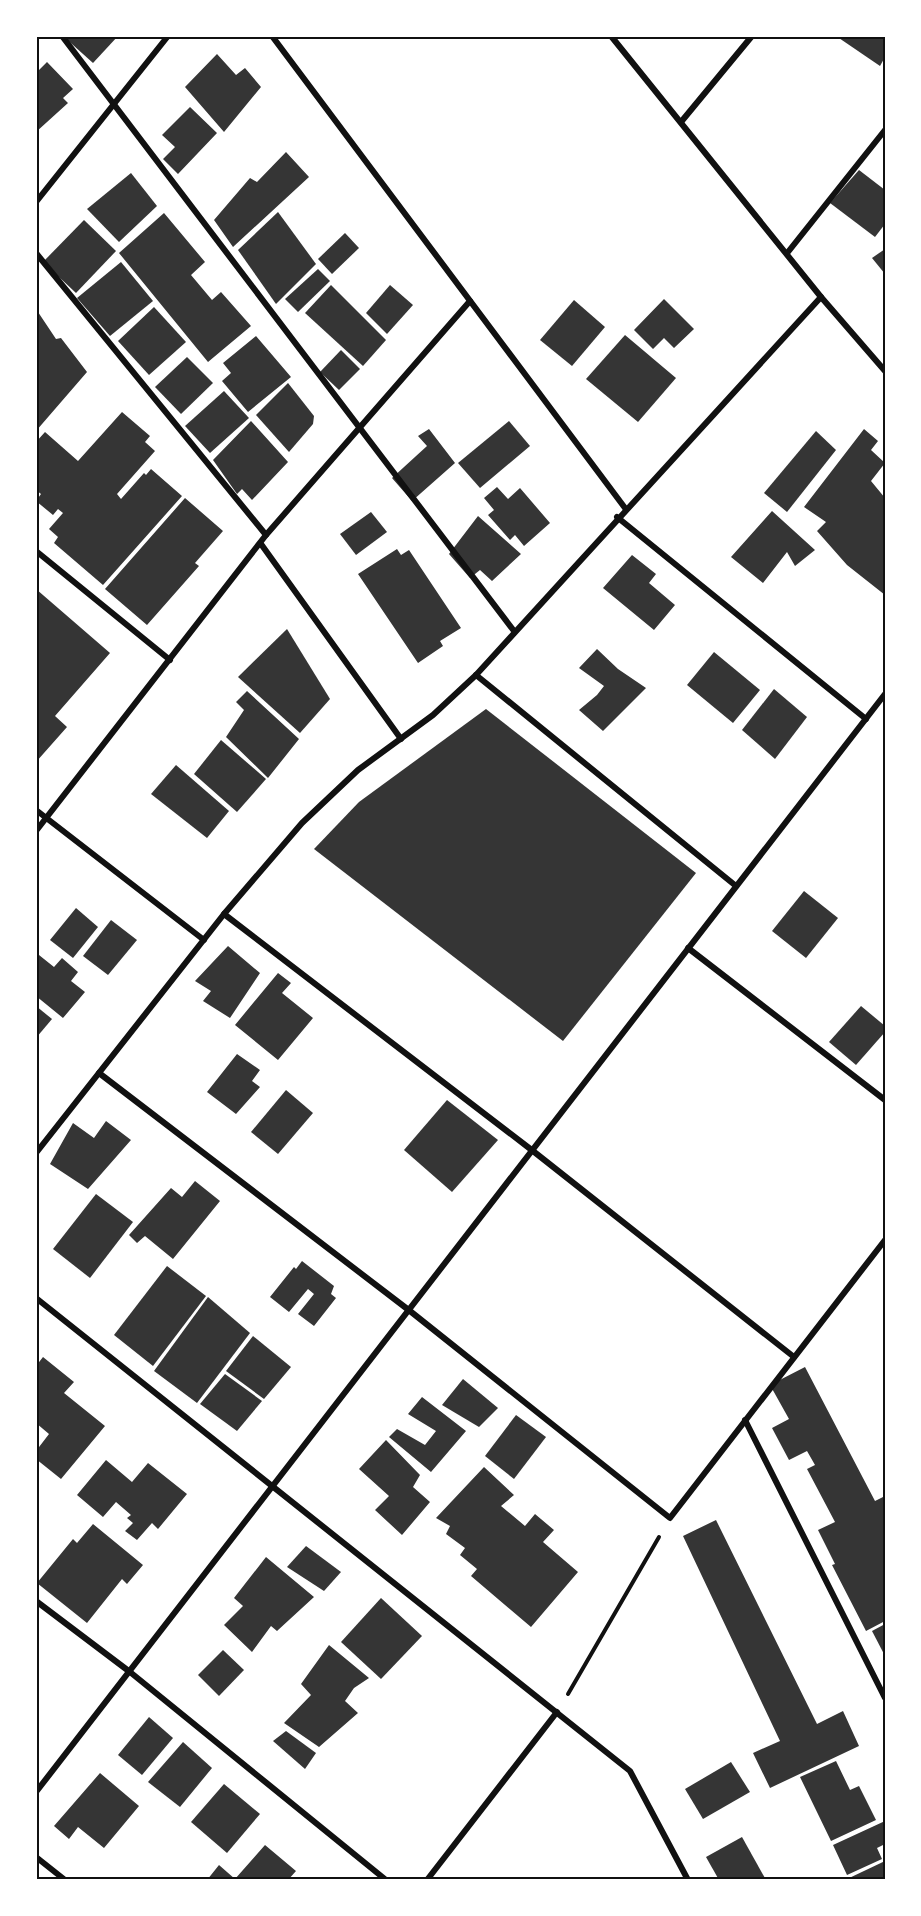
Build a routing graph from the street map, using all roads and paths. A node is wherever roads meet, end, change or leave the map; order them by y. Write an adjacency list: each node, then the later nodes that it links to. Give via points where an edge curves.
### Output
1 (62, 36): 6 (street)
2 (168, 36): 6 (street)
3 (272, 36): 13 (street)
4 (611, 36): 7 (street)
5 (752, 36): 7 (street)
6 (113, 104): 9 (street); 15 (street)
7 (681, 123): 10 (street)
8 (885, 130): 10 (street)
9 (36, 202)
10 (788, 252): 12 (street)
11 (36, 253): 18 (street)
12 (821, 297): 14 (street); 16 (street)
13 (470, 301): 15 (street); 16 (street)
14 (885, 371)
15 (358, 429): 18 (street); 21 (street)
16 (625, 508): 17 (street)
17 (617, 517): 21 (street); 25 (street)
18 (266, 535): 19 (street)
19 (261, 544): 22 (street); 26 (street)
20 (36, 551): 22 (street)
21 (514, 631): 23 (street)
22 (170, 660): 28 (street)
23 (476, 675): 26 (street); 30 (street)
24 (885, 694): 25 (street)
25 (866, 719): 30 (street)
26 (401, 739): 31 (street, via 330,794)
27 (36, 810): 28 (street)
28 (46, 818): 29 (street); 32 (street)
29 (36, 831)
30 (736, 886): 33 (street)
31 (224, 914): 32 (street); 36 (street)
32 (204, 940): 34 (street)
33 (688, 948): 35 (street); 36 (street)
34 (99, 1073): 37 (street); 40 (street)
35 (885, 1100)
36 (533, 1151): 40 (street); 41 (street)
37 (36, 1153)
38 (885, 1240): 41 (street)
39 (36, 1298): 43 (street)
40 (410, 1311): 43 (street); 44 (street)
41 (794, 1356): 42 (street)
42 (745, 1420): 44 (street); 47 (street)
43 (273, 1485): 46 (street); 48 (street)
44 (670, 1518): 48 (path)
45 (36, 1600): 46 (street)
46 (129, 1672): 49 (street); 52 (street)
47 (885, 1698)
48 (557, 1712): 53 (street); 54 (street, via 630,1772)
49 (36, 1792)
50 (36, 1857): 51 (street)
51 (65, 1880)
52 (386, 1880)
53 (427, 1880)
54 (688, 1880)

